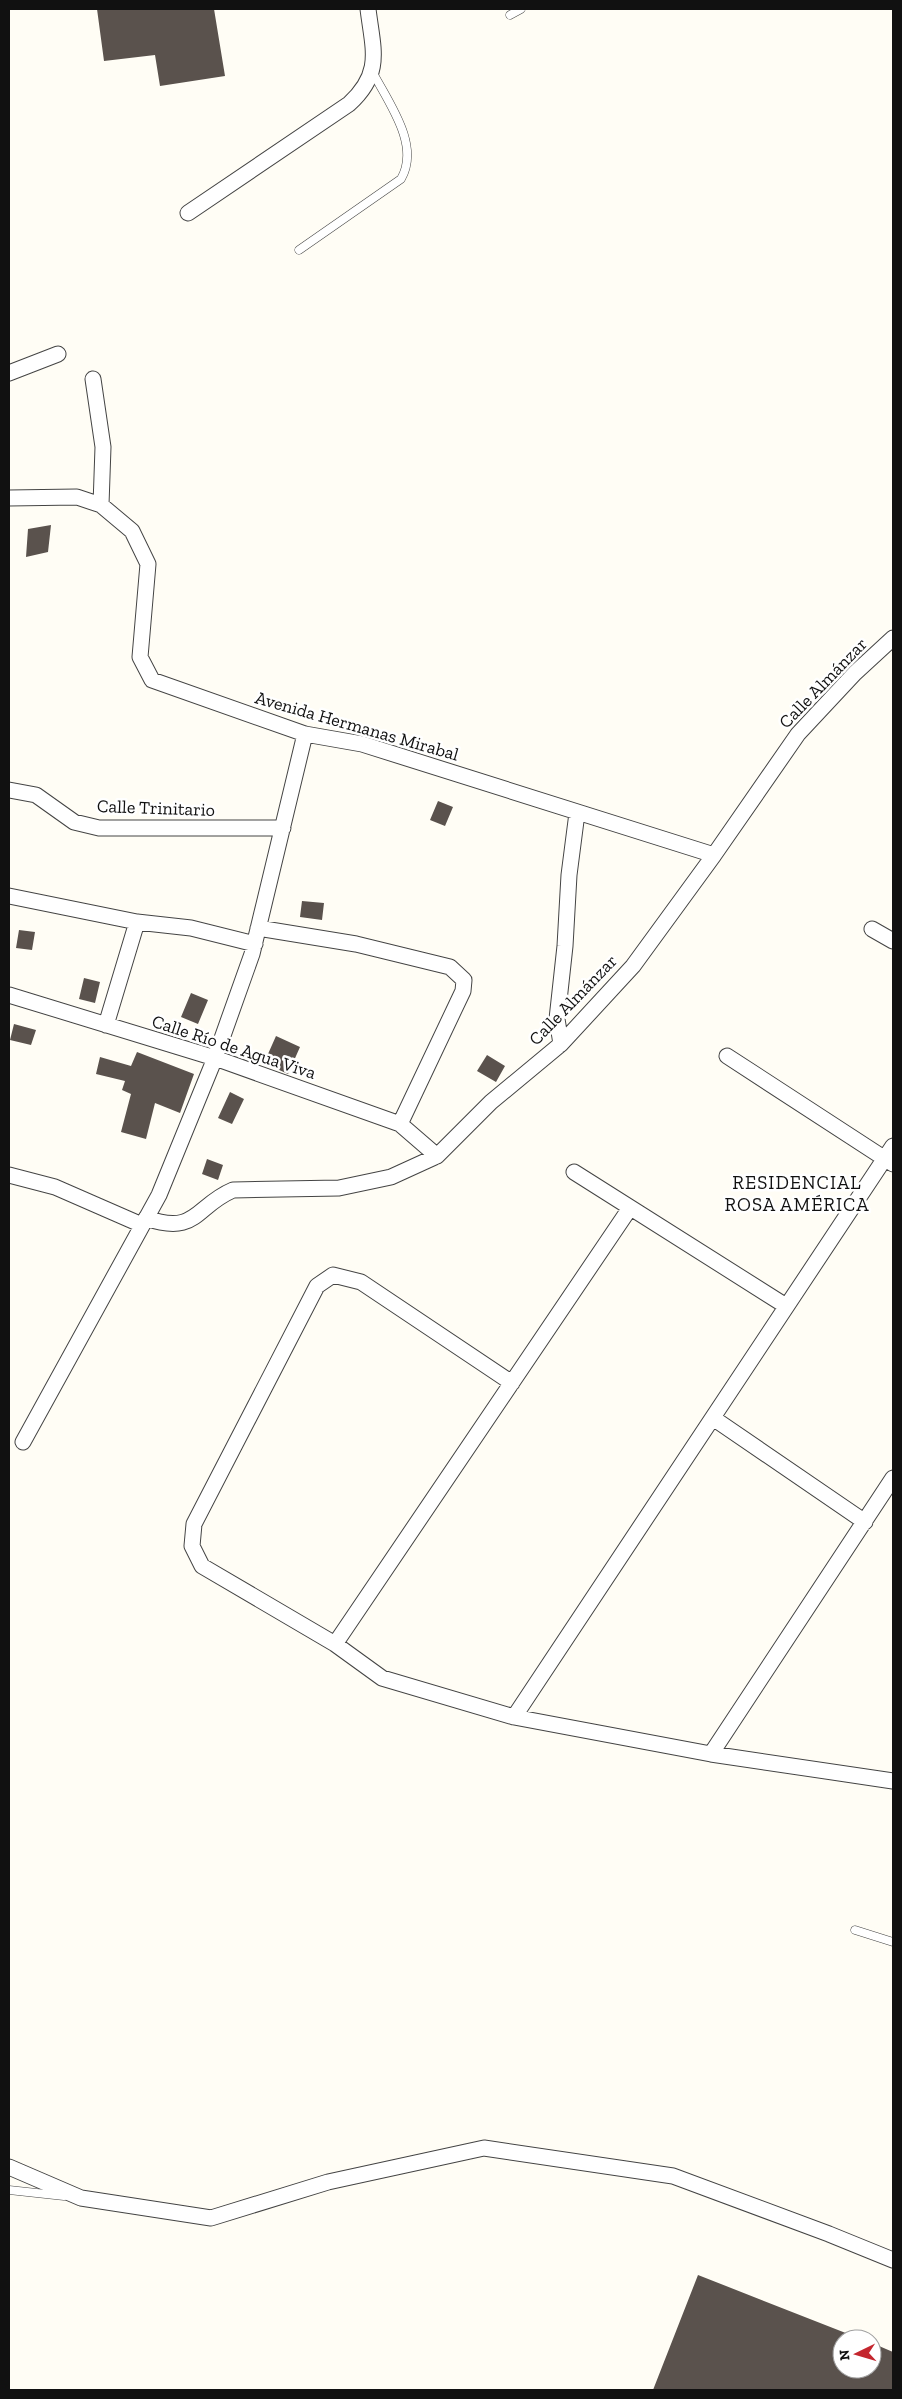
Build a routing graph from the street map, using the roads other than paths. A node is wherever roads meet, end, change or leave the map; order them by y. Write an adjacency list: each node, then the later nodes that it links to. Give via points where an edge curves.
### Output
1 (368, 9): 4 (street)
2 (521, 9): 3 (lane)
3 (510, 15)
4 (372, 72): 5 (street, via 362,92 349,104); 6 (lane, via 405,137 408,168 401,179)
5 (188, 213)
6 (299, 250)
7 (58, 354): 8 (street)
8 (9, 373)
9 (94, 379): 11 (street, via 103,447)
10 (9, 498): 11 (street, Avenida Hermanas Mirabal, via 77,497)
11 (102, 505): 13 (street, Avenida Hermanas Mirabal, via 132,531 148,564 140,657 152,680)
12 (893, 638): 17 (street, Calle Almánzar, via 854,673 798,734)
13 (305, 734): 15 (street, Avenida Hermanas Mirabal, via 362,744); 16 (street)
14 (9, 790): 16 (street, Calle Trinitario, via 36,795 74,822 99,828)
15 (577, 813): 17 (street, Avenida Hermanas Mirabal); 26 (street, via 557,1020)
16 (283, 828): 20 (street)
17 (714, 855): 26 (street, Calle Almánzar, via 633,966)
18 (9, 897): 19 (street)
19 (137, 922): 23 (street, via 191,928); 25 (street)
20 (258, 928): 23 (street); 29 (street, via 356,944 450,968 464,980 463,990)
21 (872, 928): 22 (street)
22 (893, 941)
23 (255, 944): 28 (street)
24 (9, 995): 25 (street, Calle Río de Agua Viva)
25 (106, 1025): 28 (street, Calle Río de Agua Viva)
26 (561, 1044): 30 (street, Calle Almánzar, via 491,1102)
27 (728, 1056): 31 (street)
28 (215, 1058): 29 (street, Calle Río de Agua Viva); 35 (street, via 159,1195)
29 (400, 1124): 30 (street, Calle Río de Agua Viva)
30 (437, 1156): 35 (street, Calle Almánzar, via 391,1178 339,1188 233,1190 222,1195 198,1216 180,1223)
31 (891, 1157): 36 (street)
32 (574, 1172): 34 (street)
33 (9, 1175): 35 (street, Calle Almánzar, via 55,1187)
34 (630, 1208): 36 (street); 37 (street)
35 (144, 1222): 39 (street)
36 (786, 1306): 38 (street)
37 (512, 1383): 42 (street); 42 (street, via 361,1282 333,1275 317,1286 194,1524 192,1546 202,1566)
38 (713, 1418): 41 (street); 43 (street)
39 (23, 1442)
40 (893, 1478): 41 (street)
41 (865, 1522): 44 (street)
42 (335, 1644): 43 (street, via 382,1678)
43 (514, 1717): 44 (street)
44 (711, 1754): 45 (street)
45 (893, 1782)
46 (855, 1930): 47 (lane)
47 (893, 1942)
48 (9, 2167): 50 (street)
49 (9, 2190): 50 (lane)
50 (81, 2198): 51 (street, via 211,2218 328,2182 484,2148 673,2176)
51 (893, 2260)

